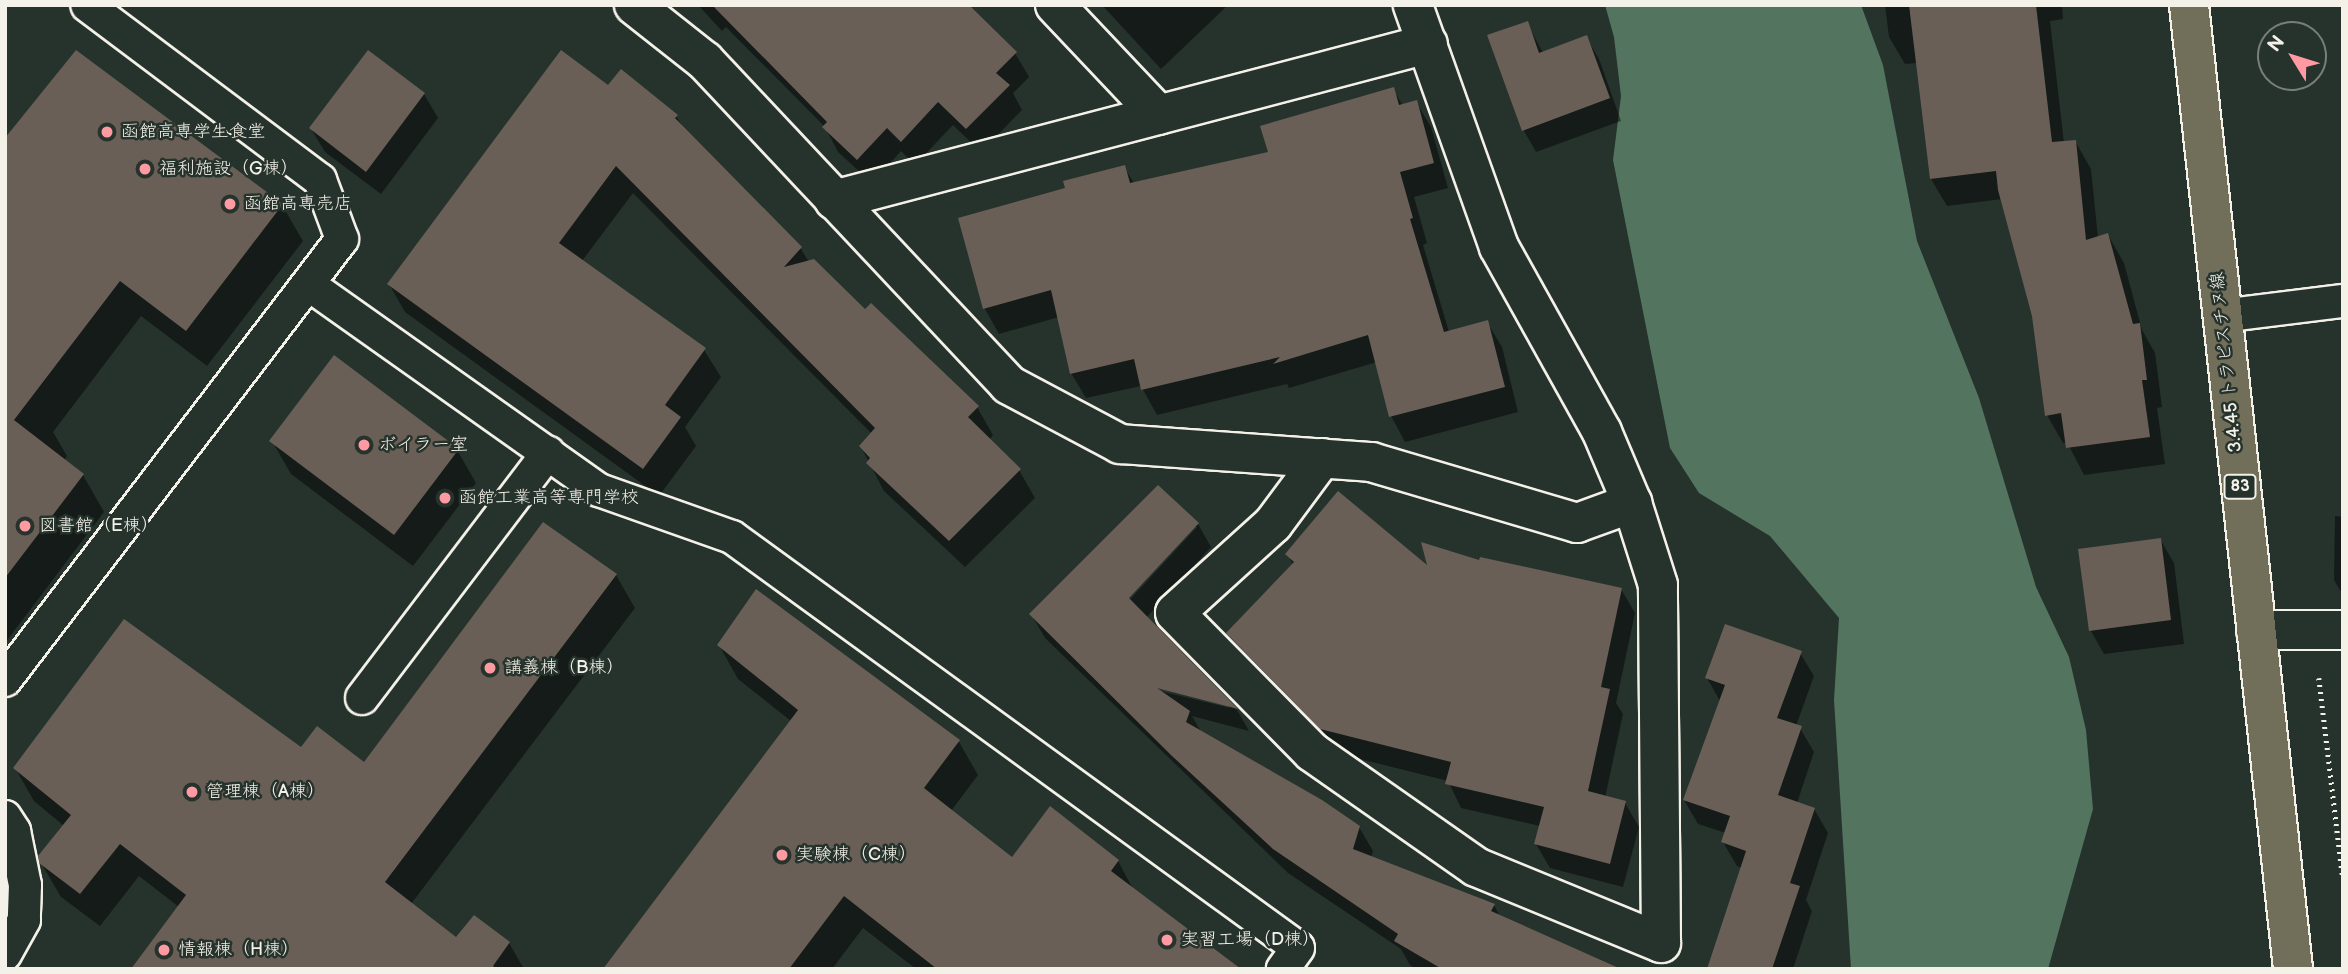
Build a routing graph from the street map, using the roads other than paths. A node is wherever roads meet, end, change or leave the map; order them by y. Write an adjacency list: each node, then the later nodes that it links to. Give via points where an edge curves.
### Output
1 (88, 5): 9 (lane, via 320,180 342,239)
2 (634, 5): 8 (street, via 705,61)
3 (1055, 5): 7 (street)
4 (1413, 5): 6 (street)
5 (2189, 5): 11 (main road, 3.4.45 トラピスチヌ線 / 83)
6 (1427, 44): 7 (street); 14 (street, via 1499,247 1602,432)
7 (1159, 115): 8 (street)
8 (834, 200): 13 (street, via 1009,385 1108,438 1120,444)
9 (308, 284): 12 (lane); 17 (lane)
10 (2343, 301): 11 (lane)
11 (2222, 316): 15 (main road, 3.4.45 トラピスチヌ線 / 83)
12 (548, 453): 18 (lane); 21 (lane, via 599,490 732,537 1298,948)
13 (1322, 458): 14 (street, via 1371,461 1577,523); 14 (street, via 1273,524 1175,613 1311,751 1476,867 1661,943 1658,585)
14 (1632, 503)
15 (2256, 630): 16 (street); 22 (main road, 3.4.45 トラピスチヌ線 / 83)
16 (2343, 630)
17 (5, 680)
18 (362, 698)
19 (5, 817): 20 (lane, via 14,831 25,885 23,920)
20 (5, 954)
21 (1283, 969)
22 (2293, 969)

